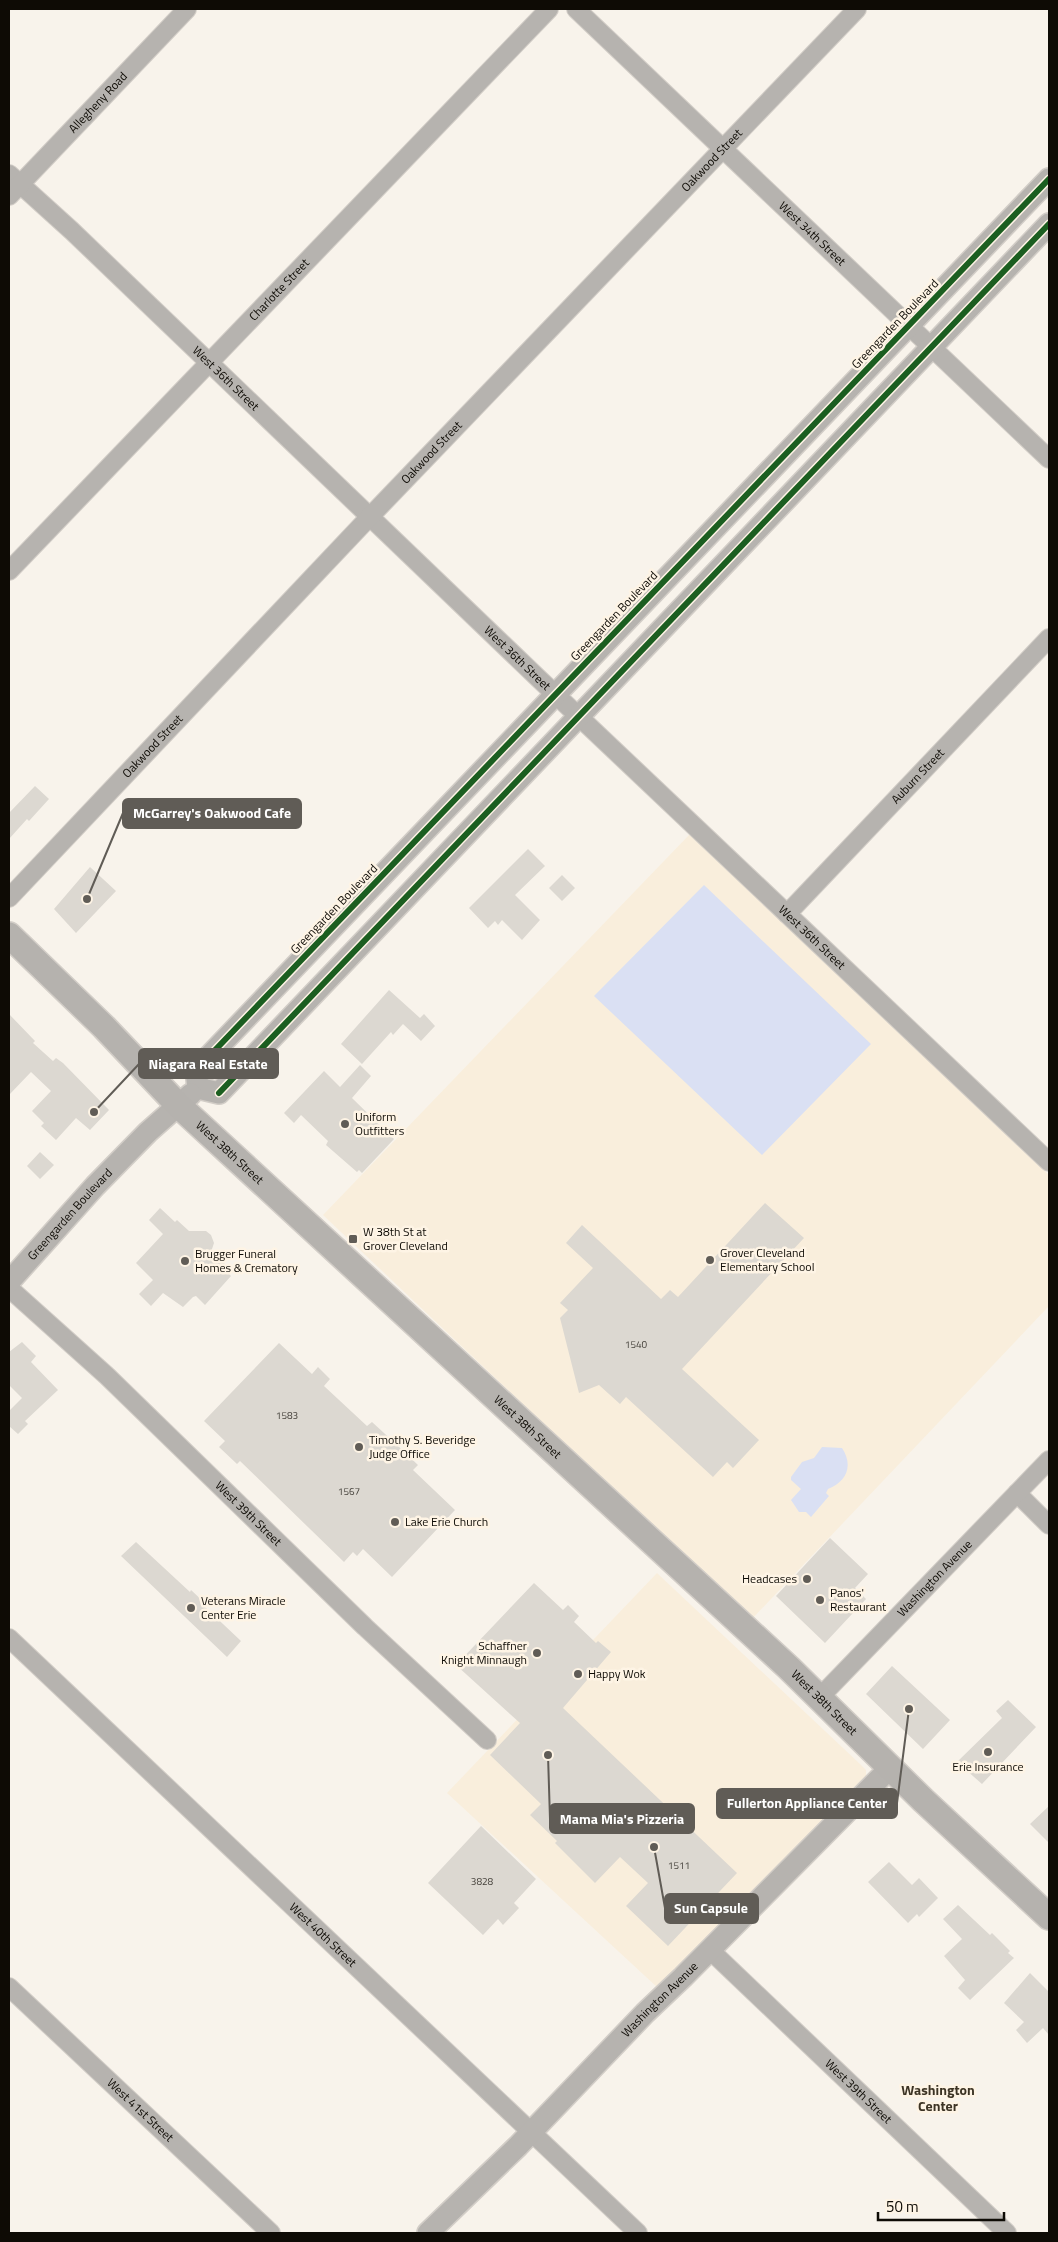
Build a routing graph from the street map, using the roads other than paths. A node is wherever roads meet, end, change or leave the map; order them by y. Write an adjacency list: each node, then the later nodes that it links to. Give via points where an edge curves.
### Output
1 (187, 9): 7 (street, Allegheny Road)
2 (549, 9): 11 (street, Charlotte Street)
3 (576, 9): 5 (street, West 34th Street)
4 (857, 9): 5 (street, Oakwood Street)
5 (724, 148): 9 (street, West 34th Street); 13 (street, Oakwood Street)
6 (1049, 178): 9 (street, Greengarden Boulevard)
7 (12, 185): 11 (street, West 36th Street, via 72,231)
8 (1049, 224): 10 (street)
9 (909, 325): 10 (street, West 34th Street); 16 (street, Greengarden Boulevard)
10 (932, 348): 12 (street, West 34th Street); 17 (street)
11 (209, 362): 13 (street, West 36th Street); 14 (street, Charlotte Street)
12 (1049, 459)
13 (370, 517): 16 (street, West 36th Street); 18 (street, Oakwood Street)
14 (9, 571)
15 (1049, 638): 19 (street, Auburn Street)
16 (555, 694): 17 (street, West 36th Street); 21 (street, Greengarden Boulevard, via 196,1070)
17 (578, 715): 19 (street, West 36th Street); 21 (street, via 219,1093)
18 (9, 898)
19 (787, 914): 23 (street, West 36th Street)
20 (9, 935): 22 (main road, West 38th Street, via 104,1026)
21 (198, 1088): 22 (street, Greengarden Boulevard)
22 (178, 1105): 24 (street, Greengarden Boulevard, via 95,1186); 30 (main road, West 38th Street)
23 (1046, 1154)
24 (9, 1282)
25 (9, 1288): 31 (street, West 39th Street, via 107,1376 365,1627)
26 (1049, 1460): 27 (street, Washington Avenue)
27 (1017, 1493): 28 (street); 30 (street, Washington Avenue)
28 (1049, 1525)
29 (9, 1638): 36 (street, West 40th Street)
30 (820, 1697): 32 (main road, West 38th Street)
31 (487, 1740)
32 (891, 1767): 33 (main road, West 38th Street); 34 (street, Washington Avenue)
33 (1049, 1917)
34 (710, 1950): 36 (street, Washington Avenue); 40 (street, West 39th Street)
35 (9, 1987): 37 (street, West 41st Street)
36 (531, 2131): 38 (street, Washington Avenue); 39 (street, West 40th Street)
37 (271, 2233)
38 (428, 2233)
39 (638, 2233)
40 (1007, 2233)

